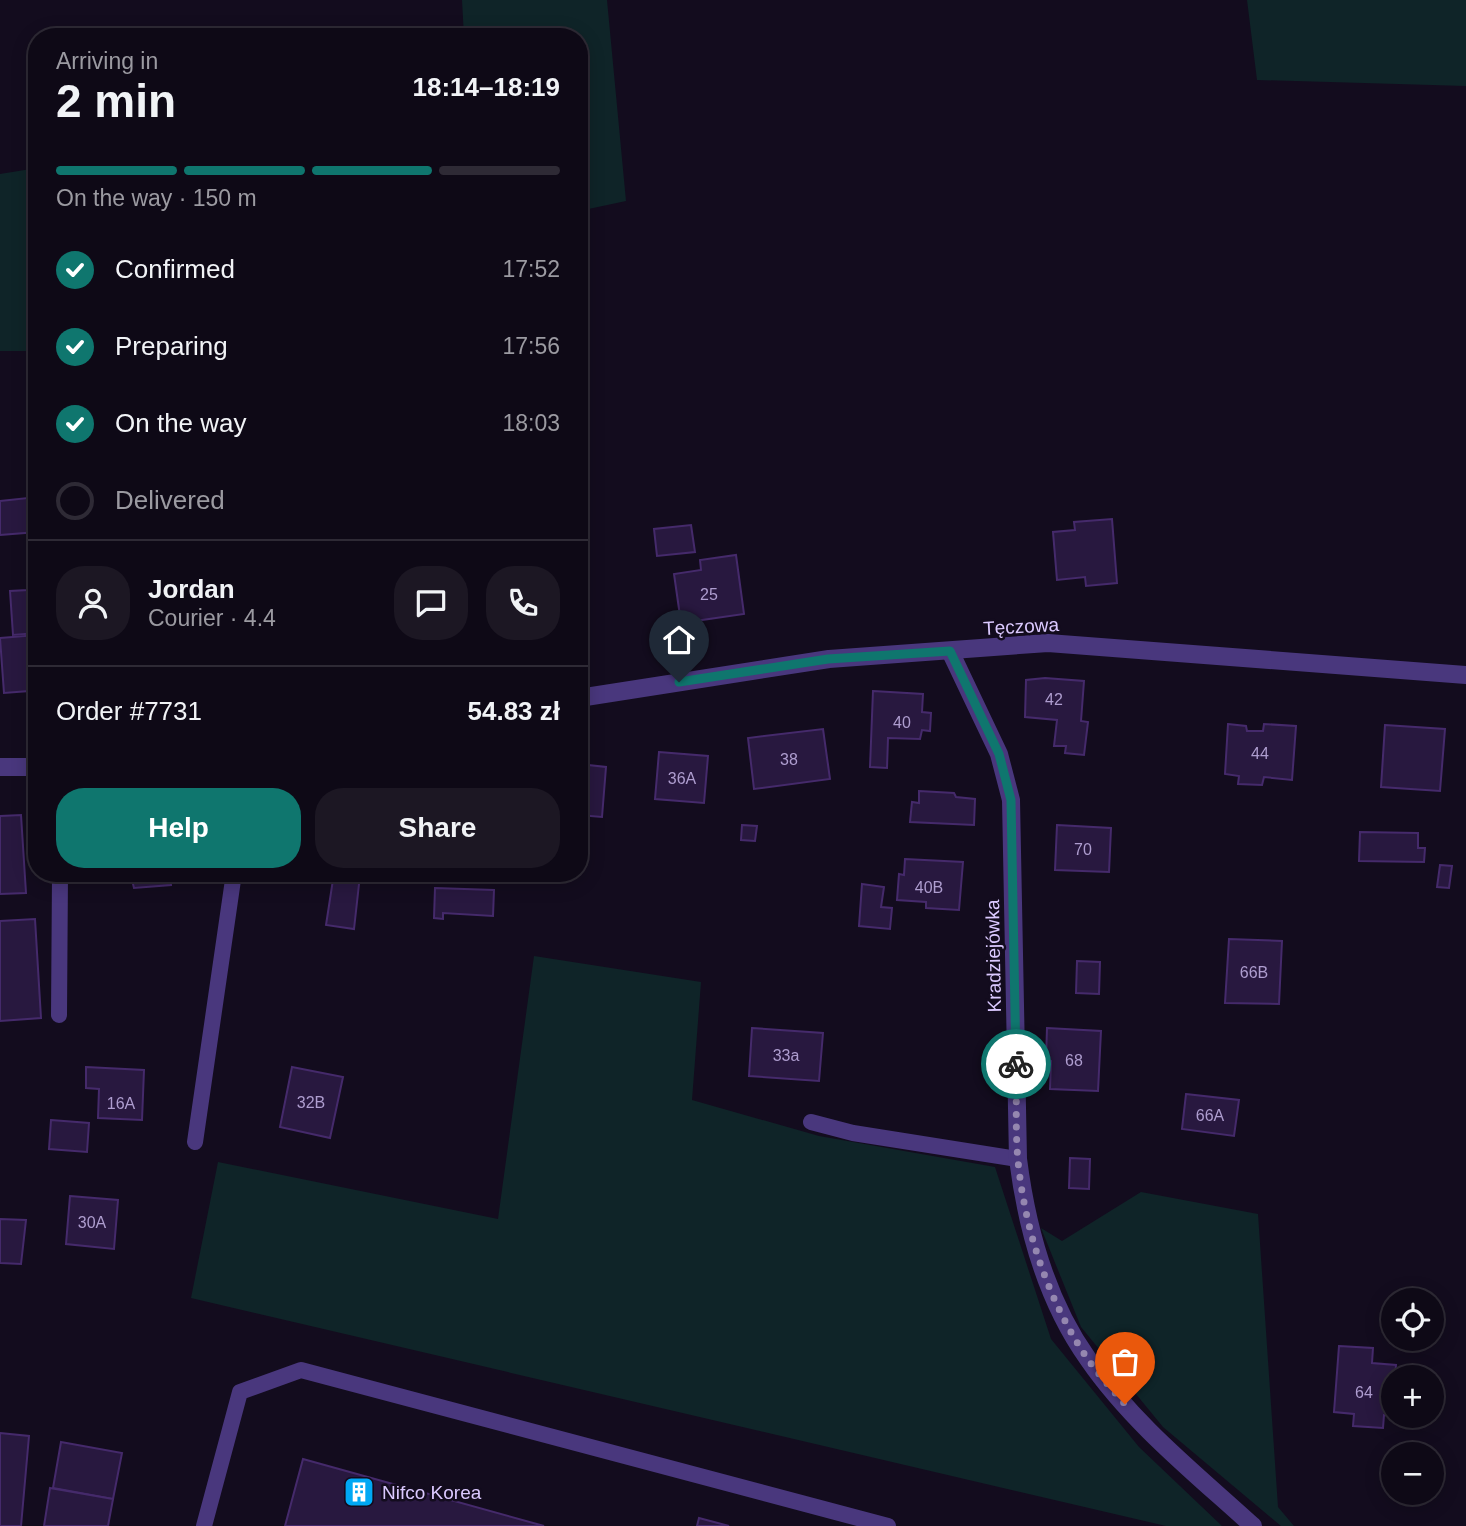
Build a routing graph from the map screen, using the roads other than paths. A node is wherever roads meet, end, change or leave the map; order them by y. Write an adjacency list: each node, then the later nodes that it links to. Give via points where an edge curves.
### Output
1 (950, 651): 2 (street, Tęczowa, via 1048,643); 3 (street, Tęczowa, via 828,659); 11 (street, Kradziejówka, via 999,754 1011,800)
2 (1466, 675)
3 (588, 697)
4 (0, 767): 5 (street)
5 (28, 767)
6 (60, 882): 8 (lane)
7 (233, 882): 10 (lane)
8 (59, 1015)
9 (811, 1122): 11 (lane)
10 (195, 1142)
11 (1018, 1159): 14 (street, Kradziejówka, via 1037,1255 1059,1310 1087,1359 1157,1437)
12 (204, 1526): 13 (lane, via 240,1392 301,1370)
13 (888, 1526)
14 (1253, 1526)

